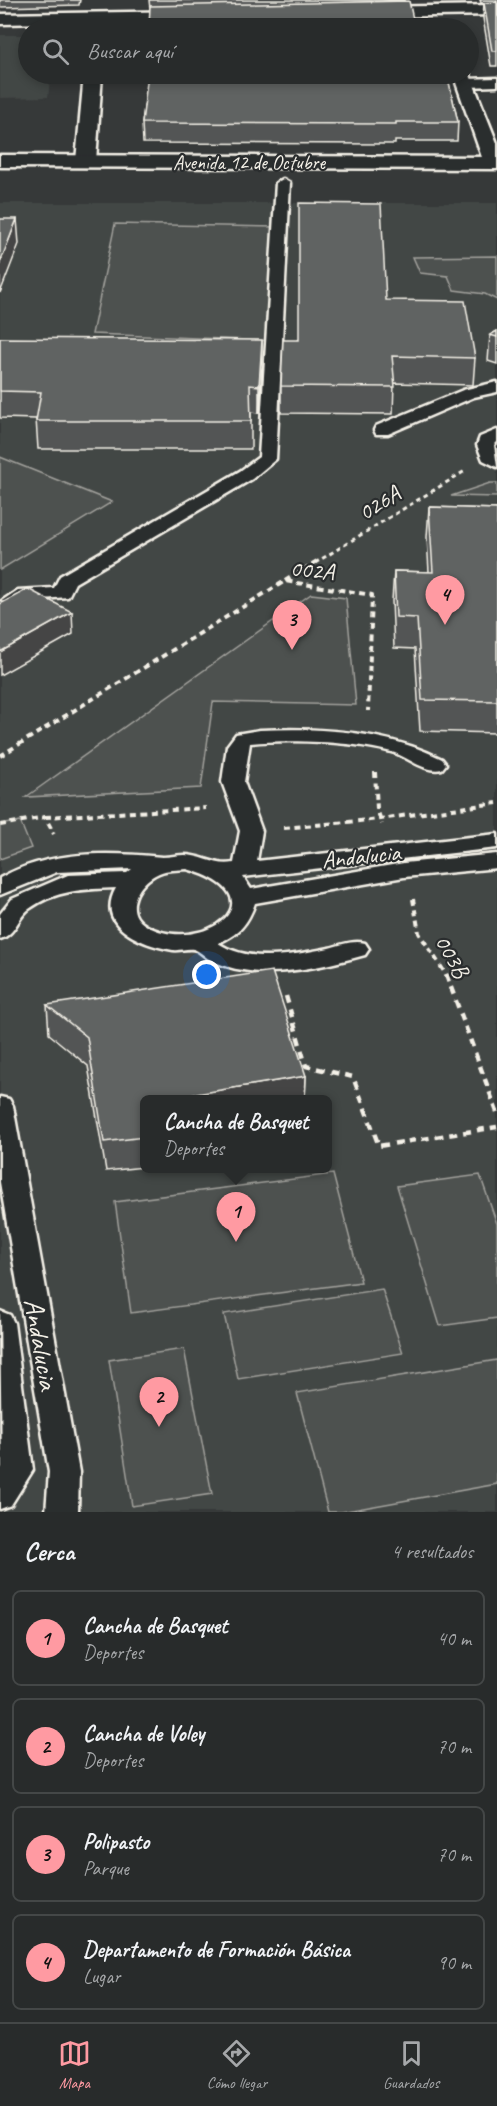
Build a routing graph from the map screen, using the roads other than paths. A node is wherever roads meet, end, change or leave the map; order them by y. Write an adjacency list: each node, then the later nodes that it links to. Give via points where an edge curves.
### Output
1 (438, 5): 2 (street); 3 (street)
2 (497, 10)
3 (353, 13)
4 (98, 15): 5 (street); 7 (street)
5 (215, 15)
6 (18, 18): 8 (street)
7 (24, 18)
8 (0, 19)
9 (479, 80): 10 (lane)
10 (497, 82)
11 (92, 84): 14 (street)
12 (466, 84): 16 (street)
13 (0, 161): 14 (street, Avenida 12 de Octubre)
14 (86, 161): 15 (street, Avenida 12 de Octubre); 17 (street, via 70,174)
15 (357, 162): 16 (street, Avenida 12 de Octubre); 19 (street, via 300,170 287,175)
16 (496, 163)
17 (0, 181)
18 (259, 183): 19 (street, Avenida 12 de Octubre)
19 (283, 183): 20 (street, Avenida 12 de Octubre); 22 (lane)
20 (306, 183)
21 (252, 348): 22 (lane)
22 (273, 348): 27 (lane, via 267,459 67,580 62,593 25,594)
23 (497, 387): 24 (lane, via 469,393)
24 (382, 430)
25 (497, 435): 26 (lane, via 486,441 484,448)
26 (495, 461)
27 (0, 609)
28 (435, 764): 33 (lane, via 371,739 243,738 237,746 233,782 251,831)
29 (497, 841): 30 (lane, Andalucia)
30 (398, 861): 31 (lane, Andalucia); 33 (lane, Andalucia); 36 (lane, Andalucia, via 288,892)
31 (497, 861)
32 (166, 864): 33 (lane, via 187,862); 34 (lane); 35 (lane, via 62,862 12,879)
33 (236, 870): 36 (lane)
34 (132, 880): 37 (lane, via 68,882 20,904); 38 (lane, via 123,893 121,907 126,921 139,933 179,944)
35 (0, 888)
36 (245, 897): 38 (lane, via 244,911 236,924)
37 (0, 931)
38 (201, 942): 39 (lane, via 220,956 236,961 322,959)
39 (357, 949)
40 (0, 1106): 43 (lane, Andalucia, via 64,1472)
41 (0, 1323): 42 (lane, Andalucia, via 18,1470)
42 (0, 1495)
43 (62, 1512)

